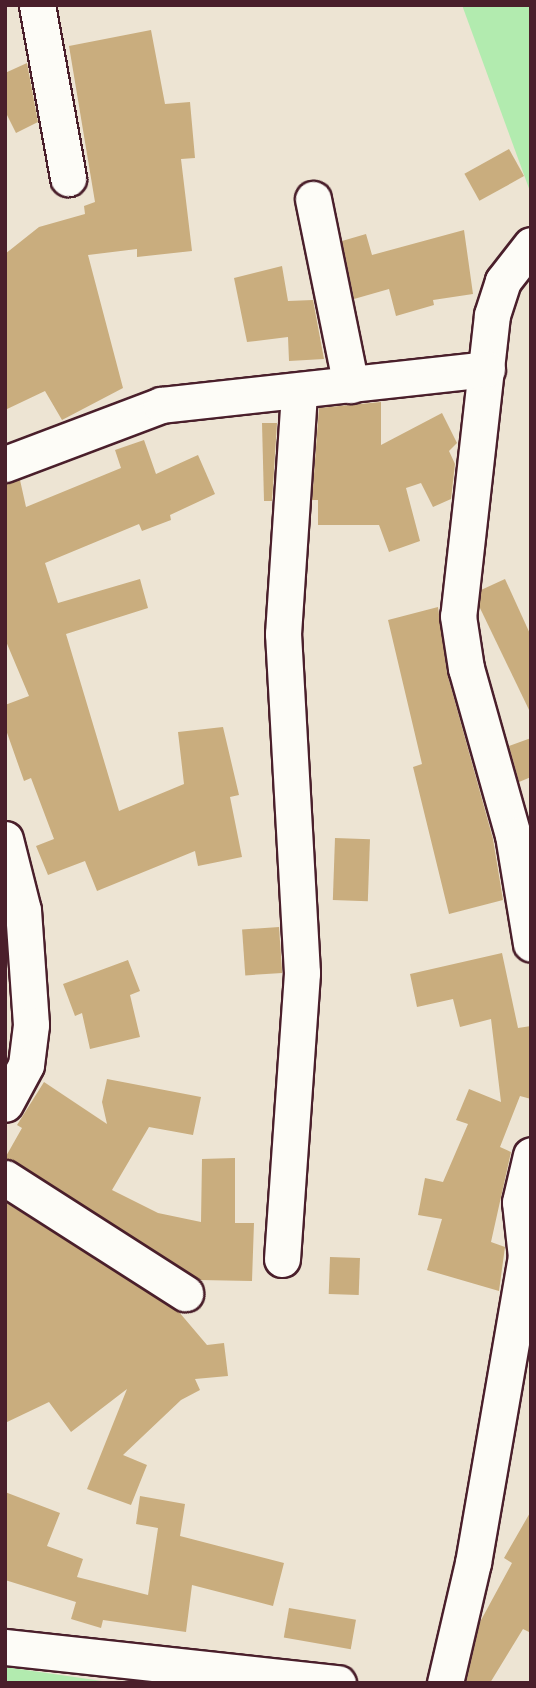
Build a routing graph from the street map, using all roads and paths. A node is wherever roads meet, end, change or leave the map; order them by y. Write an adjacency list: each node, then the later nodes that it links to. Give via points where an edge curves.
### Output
1 (37, 5): 2 (street)
2 (68, 178)
3 (313, 199): 6 (street)
4 (531, 245): 5 (street, via 497,297)
5 (487, 369): 6 (street); 10 (street, via 458,617 466,668)
6 (351, 385): 7 (street)
7 (299, 391): 8 (street, via 161,405); 15 (street, via 283,634 302,973)
8 (5, 464)
9 (5, 839): 12 (street, via 23,910 31,1013 26,1065)
10 (527, 901): 11 (street)
11 (531, 944)
12 (5, 1104)
13 (531, 1156): 19 (street, via 520,1202 526,1256 473,1563)
14 (5, 1178): 16 (street)
15 (282, 1258)
16 (185, 1293)
17 (5, 1647): 18 (street)
18 (338, 1683)
19 (445, 1683)

